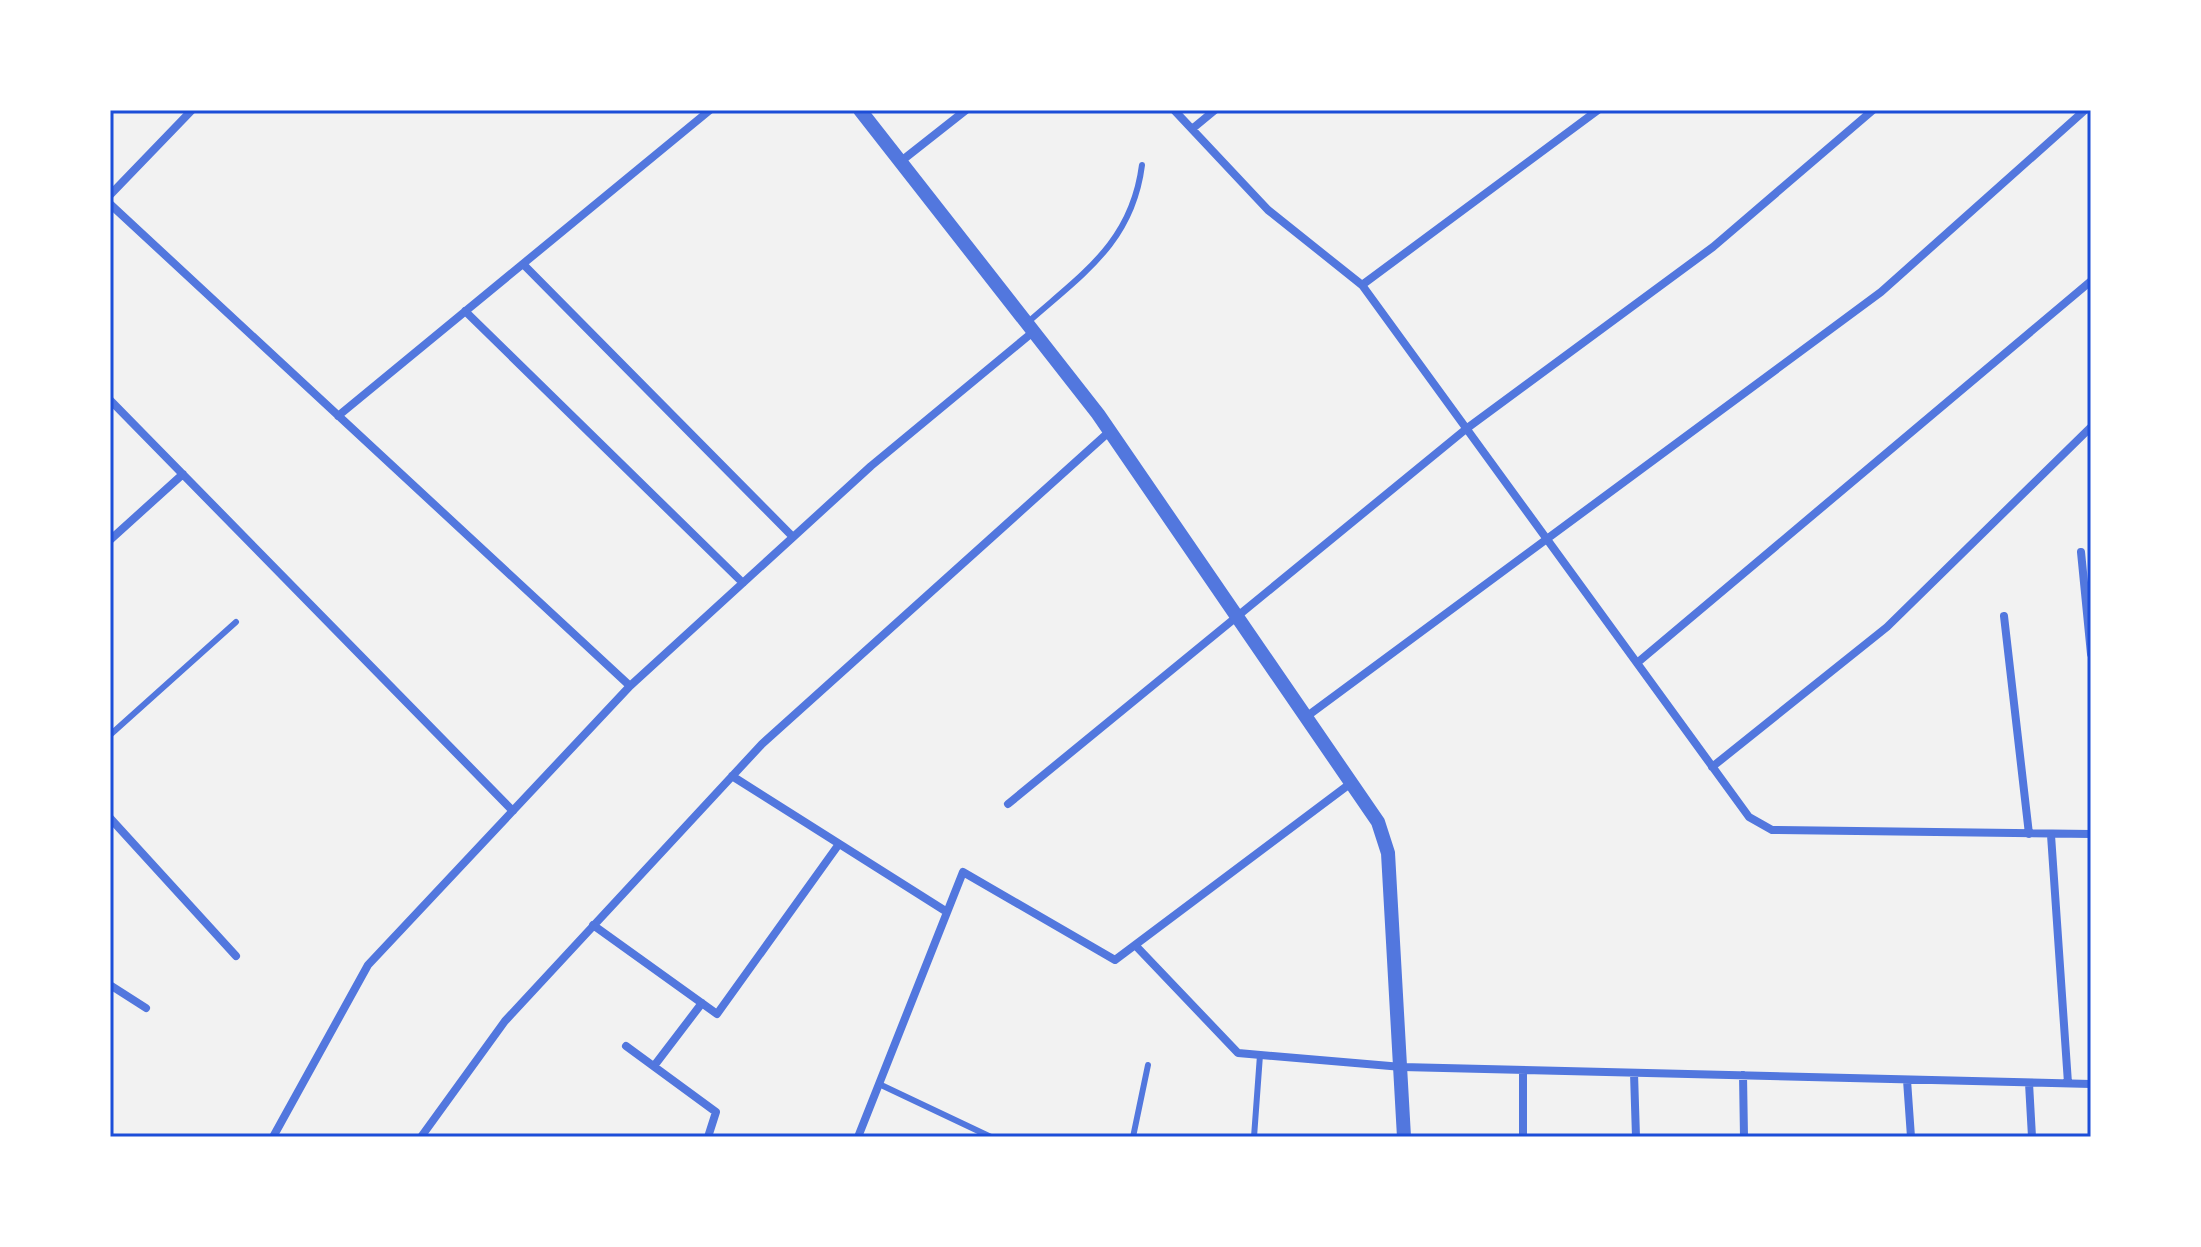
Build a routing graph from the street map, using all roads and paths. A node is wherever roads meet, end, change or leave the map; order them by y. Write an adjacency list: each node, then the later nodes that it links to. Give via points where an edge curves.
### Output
1 (192, 110): 13 (street)
2 (710, 110): 15 (street)
3 (860, 110): 11 (street)
4 (966, 110): 11 (street)
5 (1174, 110): 10 (street)
6 (1215, 110): 10 (street)
7 (1598, 110): 17 (street)
8 (1873, 110): 23 (street, via 1713,247)
9 (2085, 110): 28 (street, via 1881,292)
10 (1192, 129): 17 (street, via 1268,210)
11 (900, 162): 19 (street)
12 (1142, 165): 19 (lane, via 1138,199 1121,230)
13 (110, 195)
14 (110, 204): 21 (street)
15 (523, 264): 18 (street); 26 (street)
16 (2091, 281): 35 (street)
17 (1362, 285): 23 (street)
18 (465, 311): 21 (street); 30 (street)
19 (1030, 327): 24 (street); 26 (street)
20 (110, 400): 25 (street)
21 (338, 416): 36 (street)
22 (2091, 427): 39 (street, via 1887,627)
23 (1466, 429): 28 (street); 32 (street)
24 (1110, 431): 32 (street); 40 (street)
25 (183, 474): 27 (street); 43 (street)
26 (793, 537): 30 (street)
27 (110, 540)
28 (1548, 541): 35 (street); 37 (street)
29 (2081, 552): 34 (street)
30 (743, 583): 36 (street)
31 (2004, 616): 45 (street)
32 (1238, 618): 37 (street); 42 (street)
33 (236, 622): 38 (lane)
34 (2091, 654)
35 (1637, 663): 39 (street)
36 (630, 686): 43 (street)
37 (1306, 717): 41 (street)
38 (110, 735)
39 (1712, 767): 45 (street, via 1749,817 1772,830)
40 (732, 776): 48 (street); 50 (street)
41 (1351, 783): 51 (street); 60 (street, via 1378,822 1388,853)
42 (1008, 804)
43 (513, 811): 69 (street, via 368,965)
44 (110, 818): 52 (street)
45 (2029, 834): 47 (street)
46 (2091, 834): 47 (street)
47 (2051, 835): 66 (street)
48 (839, 844): 49 (street); 54 (street, via 717,1014)
49 (947, 912): 51 (street, via 963,872 1115,960); 67 (street)
50 (593, 925): 54 (street); 70 (street, via 505,1021)
51 (1135, 945): 57 (street, via 1238,1053)
52 (236, 956)
53 (110, 985): 55 (street)
54 (702, 1003): 59 (street)
55 (146, 1008)
56 (626, 1046): 59 (street)
57 (1260, 1055): 60 (street); 75 (lane)
58 (1148, 1065): 74 (lane)
59 (654, 1066): 71 (street, via 716,1112)
60 (1402, 1067): 61 (street); 76 (street)
61 (1523, 1070): 62 (street); 77 (street)
62 (1634, 1073): 63 (street); 78 (street)
63 (1743, 1075): 64 (street); 79 (street)
64 (1907, 1080): 65 (street); 80 (street)
65 (2029, 1083): 66 (street); 81 (street)
66 (2068, 1083): 68 (street)
67 (879, 1084): 72 (street); 73 (lane)
68 (2091, 1084)
69 (273, 1137)
70 (421, 1137)
71 (708, 1137)
72 (858, 1137)
73 (991, 1137)
74 (1133, 1137)
75 (1254, 1137)
76 (1404, 1137)
77 (1523, 1137)
78 (1636, 1137)
79 (1744, 1137)
80 (1911, 1137)
81 (2032, 1137)

